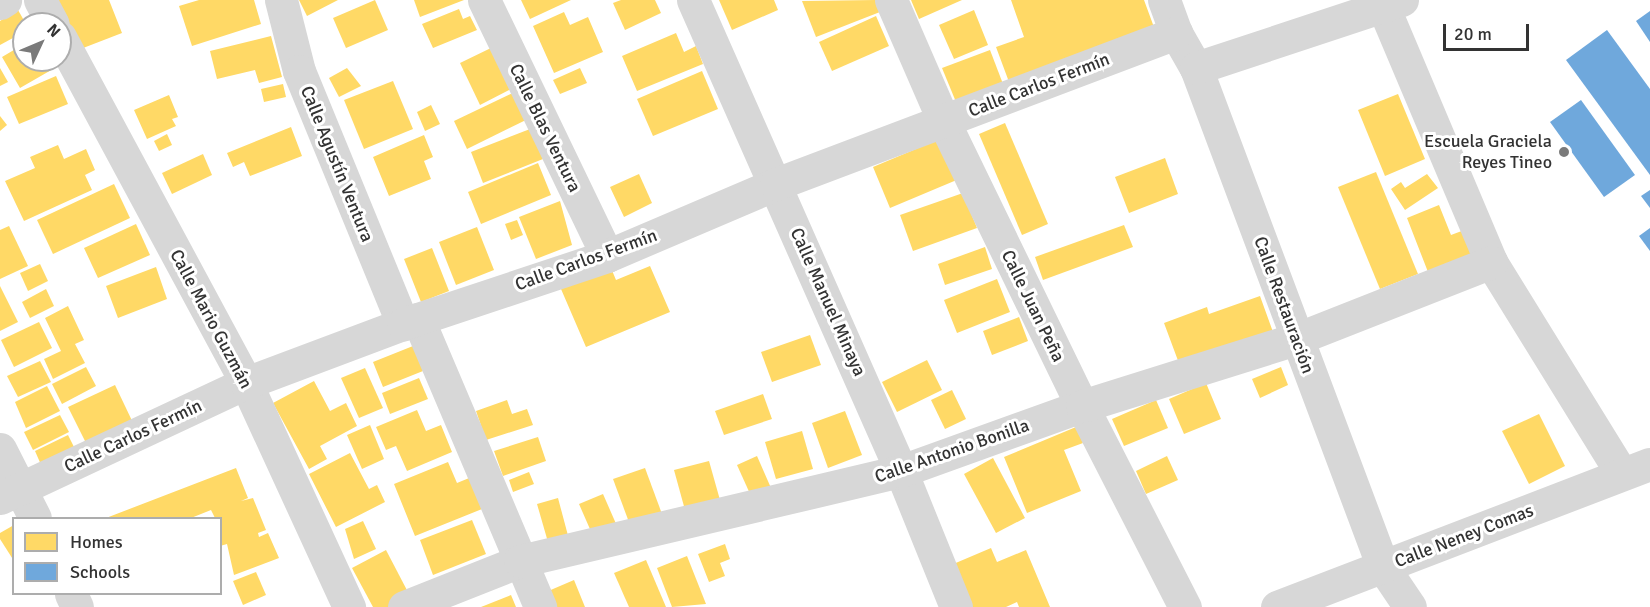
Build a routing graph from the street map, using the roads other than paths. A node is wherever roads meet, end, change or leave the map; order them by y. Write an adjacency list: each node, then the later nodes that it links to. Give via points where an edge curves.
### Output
1 (5, 0): 7 (street)
2 (281, 0): 16 (street, Calle Agustín Ventura, via 299,71)
3 (484, 0): 14 (street, Calle Blas Ventura)
4 (693, 0): 13 (street, Calle Manuel Minaya)
5 (891, 0): 12 (street, Calle Juan Peña)
6 (1164, 0): 9 (street, Calle Restauración)
7 (0, 3)
8 (1393, 3): 11 (street); 15 (street)
9 (1176, 33): 11 (street, Calle Restauración); 12 (street, Calle Carlos Fermín)
10 (72, 59): 18 (street, Calle Mario Guzmán)
11 (1196, 68): 17 (street, Calle Restauración)
12 (944, 122): 13 (street, Calle Carlos Fermín); 19 (street, Calle Juan Peña)
13 (776, 184): 14 (street, Calle Carlos Fermín); 22 (street, Calle Manuel Minaya)
14 (607, 256): 16 (street, Calle Carlos Fermín)
15 (1491, 262): 17 (street, Calle Antonio Bonilla); 21 (street)
16 (411, 322): 18 (street, Calle Carlos Fermín); 25 (street, Calle Agustín Ventura)
17 (1296, 339): 19 (street, Calle Antonio Bonilla); 26 (street, Calle Restauración)
18 (246, 383): 23 (street, Calle Carlos Fermín); 27 (street, Calle Mario Guzmán)
19 (1082, 406): 22 (street, Calle Antonio Bonilla); 31 (street, Calle Juan Peña)
20 (0, 449): 23 (street)
21 (1636, 469): 26 (street, Calle Neney Comas)
22 (902, 471): 25 (street, Calle Antonio Bonilla); 30 (street, Calle Manuel Minaya)
23 (10, 493): 24 (street)
24 (33, 517)
25 (520, 561): 28 (street, Calle Antonio Bonilla); 29 (street, Calle Agustín Ventura)
26 (1383, 567): 32 (street, Calle Neney Comas); 33 (street, Calle Restauración)
27 (350, 607)
28 (404, 607)
29 (540, 607)
30 (956, 607)
31 (1185, 607)
32 (1277, 607)
33 (1410, 607)

